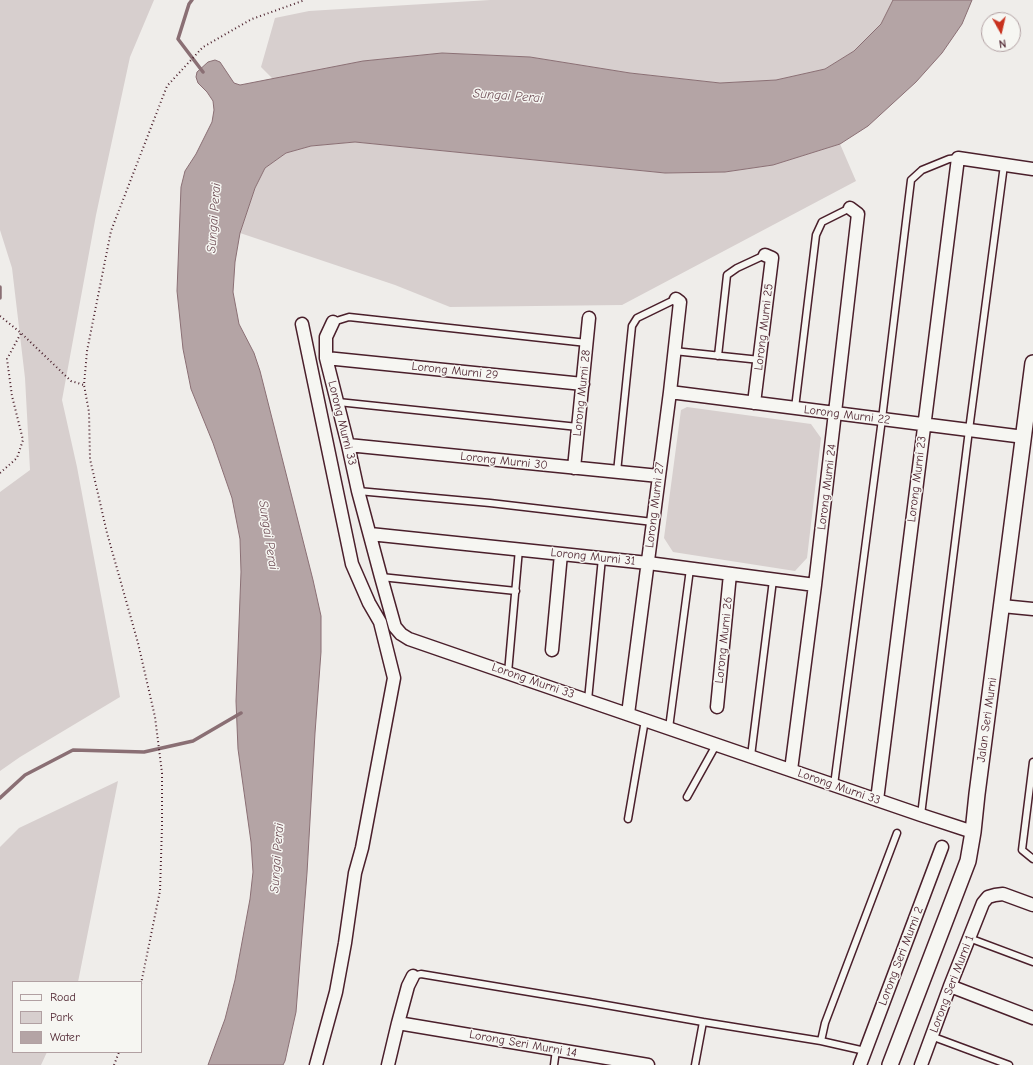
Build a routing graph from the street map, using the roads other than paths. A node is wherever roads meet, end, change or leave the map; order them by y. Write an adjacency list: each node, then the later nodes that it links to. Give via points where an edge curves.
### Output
1 (958, 158): 2 (street); 22 (lane, via 922,170 911,180); 23 (street, Lorong Murni 23)
2 (1004, 165): 3 (street); 25 (lane)
3 (1033, 169)
4 (850, 208): 20 (lane, via 822,222 816,235); 21 (street, Lorong Murni 24, via 858,214)
5 (765, 255): 12 (lane, via 727,275); 14 (street, Lorong Murni 25, via 772,258)
6 (676, 299): 11 (street, Lorong Murni 27, via 680,302); 29 (lane, via 637,318 632,326)
7 (590, 318): 10 (street, Lorong Murni 28)
8 (333, 322): 10 (lane, via 349,318); 13 (street, Lorong Murni 33, via 326,338)
9 (302, 324): 78 (street, via 352,564 380,622 394,678 355,873 336,992)
10 (588, 343): 16 (street, Lorong Murni 28)
11 (674, 351): 12 (lane); 17 (street, Lorong Murni 27)
12 (718, 356): 14 (lane)
13 (326, 358): 16 (street, Lorong Murni 29); 18 (street, Lorong Murni 33)
14 (760, 360): 19 (street, Lorong Murni 25)
15 (1033, 364): 26 (street, Jalan Seri Murni)
16 (583, 384): 24 (street, Lorong Murni 28)
17 (670, 392): 19 (street, Lorong Murni 22); 30 (street, Lorong Murni 27)
18 (338, 402): 24 (lane); 27 (street, Lorong Murni 33)
19 (754, 402): 20 (street, Lorong Murni 22)
20 (796, 408): 21 (street, Lorong Murni 22)
21 (836, 413): 22 (street, Lorong Murni 22); 42 (street, Lorong Murni 24)
22 (882, 419): 23 (street, Lorong Murni 22); 57 (lane)
23 (924, 424): 25 (street, Lorong Murni 22); 59 (street, Lorong Murni 23)
24 (578, 427): 28 (street, Lorong Murni 28)
25 (969, 430): 26 (street, Lorong Murni 22); 60 (lane)
26 (1024, 437): 44 (street, Jalan Seri Murni)
27 (348, 445): 28 (street, Lorong Murni 30); 31 (street, Lorong Murni 33)
28 (574, 468): 29 (street, Lorong Murni 30)
29 (617, 472): 30 (street, Lorong Murni 30)
30 (659, 476): 32 (street, Lorong Murni 27)
31 (358, 491): 32 (lane); 33 (street, Lorong Murni 33)
32 (653, 522): 37 (street, Lorong Murni 27)
33 (370, 534): 34 (street, Lorong Murni 31); 40 (street, Lorong Murni 33)
34 (519, 549): 35 (street, Lorong Murni 31); 43 (lane)
35 (561, 554): 36 (street, Lorong Murni 31); 46 (street)
36 (602, 558): 37 (street, Lorong Murni 31); 48 (lane)
37 (648, 563): 38 (street, Lorong Murni 31); 50 (street, Lorong Murni 27)
38 (690, 569): 39 (street, Lorong Murni 31); 52 (lane)
39 (730, 574): 41 (street, Lorong Murni 31); 49 (street, Lorong Murni 26)
40 (381, 578): 43 (lane); 47 (street, Lorong Murni 33, via 395,627 401,634)
41 (773, 580): 42 (street, Lorong Murni 31); 54 (lane)
42 (815, 585): 56 (street, Lorong Murni 24)
43 (516, 591): 47 (lane)
44 (1002, 606): 45 (street); 63 (street, Jalan Seri Murni)
45 (1033, 609)
46 (552, 650)
47 (508, 673): 48 (street, Lorong Murni 33)
48 (588, 700): 50 (street, Lorong Murni 33)
49 (717, 706)
50 (628, 714): 51 (street, Lorong Murni 33)
51 (646, 720): 52 (street, Lorong Murni 33); 61 (lane)
52 (669, 728): 53 (street, Lorong Murni 33)
53 (716, 745): 54 (street, Lorong Murni 33); 58 (lane)
54 (751, 756): 56 (street, Lorong Murni 33)
55 (1033, 762): 65 (lane, via 1022,850)
56 (791, 770): 57 (street, Lorong Murni 33)
57 (834, 785): 59 (street, Lorong Murni 33)
58 (686, 797)
59 (877, 800): 60 (street, Lorong Murni 33)
60 (921, 815): 63 (street, Lorong Murni 33)
61 (628, 819)
62 (897, 832): 75 (lane, via 825,1023)
63 (973, 832): 84 (street, Jalan Seri Murni, via 968,861 960,884)
64 (942, 847): 77 (street, Lorong Seri Murni 2)
65 (1033, 859)
66 (1033, 905): 67 (street, Lorong Seri Murni 1, via 1003,894 988,897 983,903)
67 (969, 938): 68 (lane); 70 (street, Lorong Seri Murni 1)
68 (1033, 962)
69 (413, 976): 72 (lane, via 429,975); 73 (street)
70 (950, 986): 71 (street); 74 (street, Lorong Seri Murni 1)
71 (1033, 1018)
72 (703, 1022): 75 (lane); 82 (lane)
73 (398, 1023): 76 (street, Lorong Seri Murni 14); 79 (street)
74 (932, 1036): 85 (street, Lorong Seri Murni 1); 86 (lane)
75 (821, 1041): 77 (lane)
76 (556, 1050): 80 (lane); 81 (street, Lorong Seri Murni 14)
77 (865, 1051): 83 (street, Lorong Seri Murni 2)
78 (316, 1065)
79 (388, 1065)
80 (554, 1065)
81 (648, 1065)
82 (695, 1065)
83 (860, 1065)
84 (890, 1065)
85 (921, 1065)
86 (1009, 1065)

